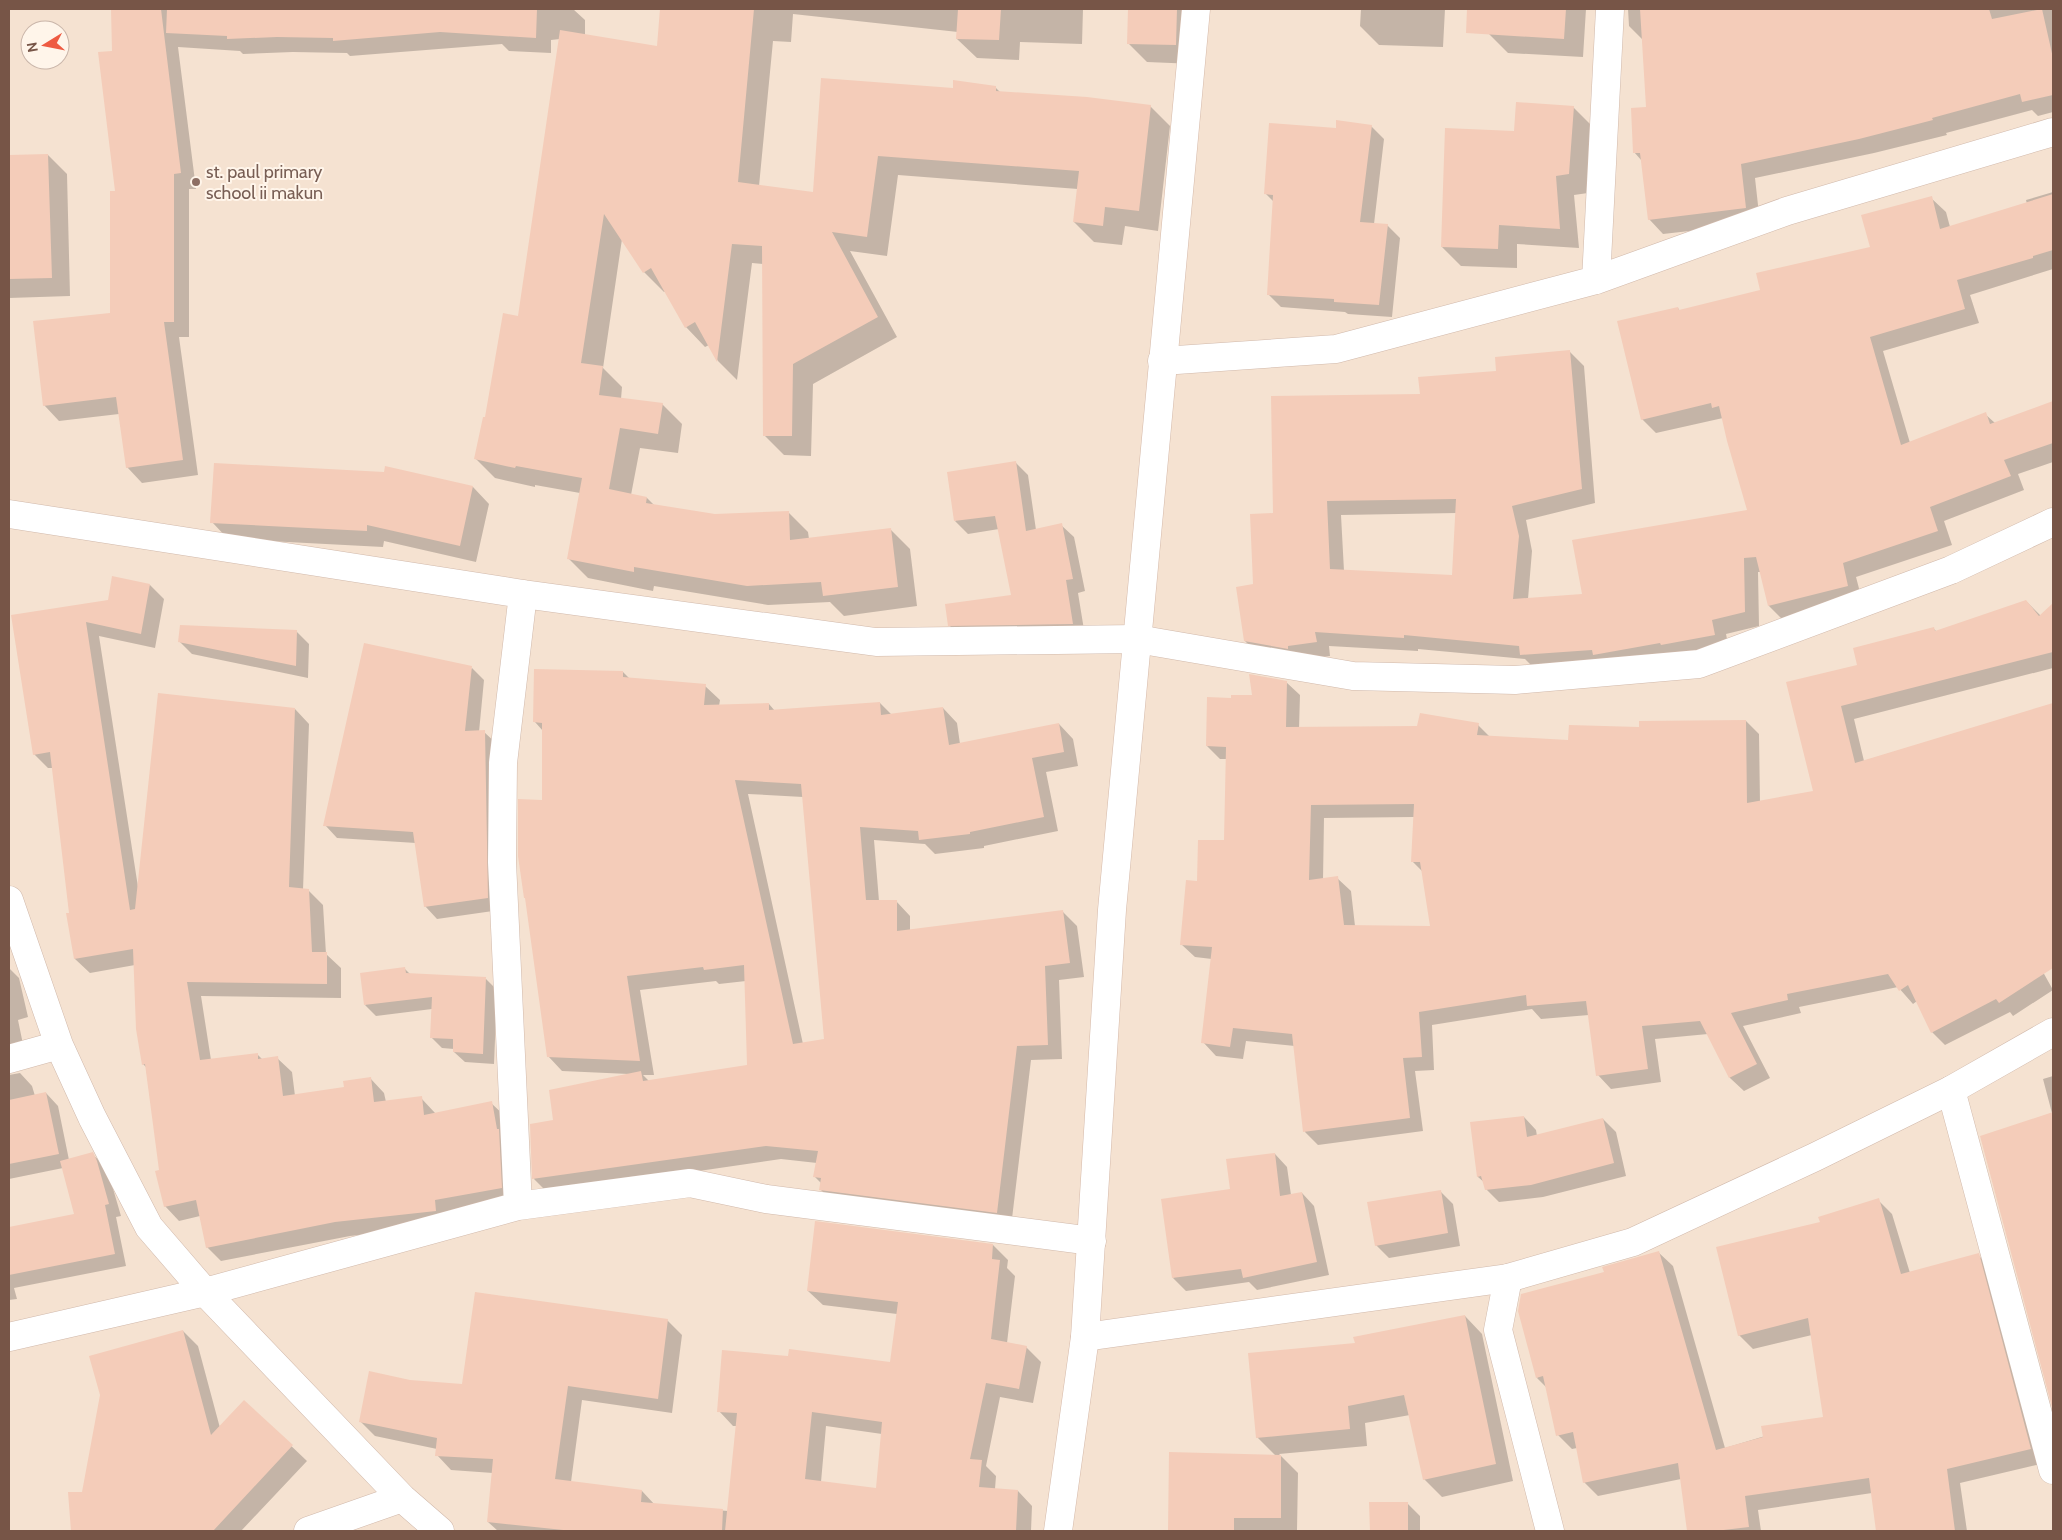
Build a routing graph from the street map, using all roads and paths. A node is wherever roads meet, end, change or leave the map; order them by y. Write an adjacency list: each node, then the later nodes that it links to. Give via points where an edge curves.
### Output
1 (1196, 9): 5 (street)
2 (1610, 9): 4 (street)
3 (2053, 132): 4 (street, via 1787,211)
4 (1596, 280): 5 (street, via 1336,349)
5 (1162, 361): 9 (street)
6 (9, 514): 8 (street)
7 (2053, 522): 9 (street, via 1951,570 1699,664 1515,680 1353,676)
8 (523, 594): 9 (street, via 876,642); 15 (street, via 503,763 502,862)
9 (1137, 639): 16 (street, via 1112,910)
10 (9, 900): 12 (street)
11 (2053, 1032): 14 (street)
12 (60, 1045): 13 (street); 18 (street, via 92,1118 149,1227)
13 (9, 1059)
14 (1951, 1090): 17 (street, via 1815,1158 1633,1242); 21 (street)
15 (518, 1206): 16 (street, via 690,1183 766,1199); 18 (street)
16 (1092, 1241): 20 (street)
17 (1508, 1278): 20 (street); 26 (street, via 1498,1330)
18 (205, 1292): 19 (street); 22 (street)
19 (9, 1337)
20 (1085, 1337): 25 (street)
21 (2053, 1470)
22 (402, 1498): 23 (street); 24 (street)
23 (308, 1531)
24 (440, 1531)
25 (1058, 1531)
26 (1550, 1531)

